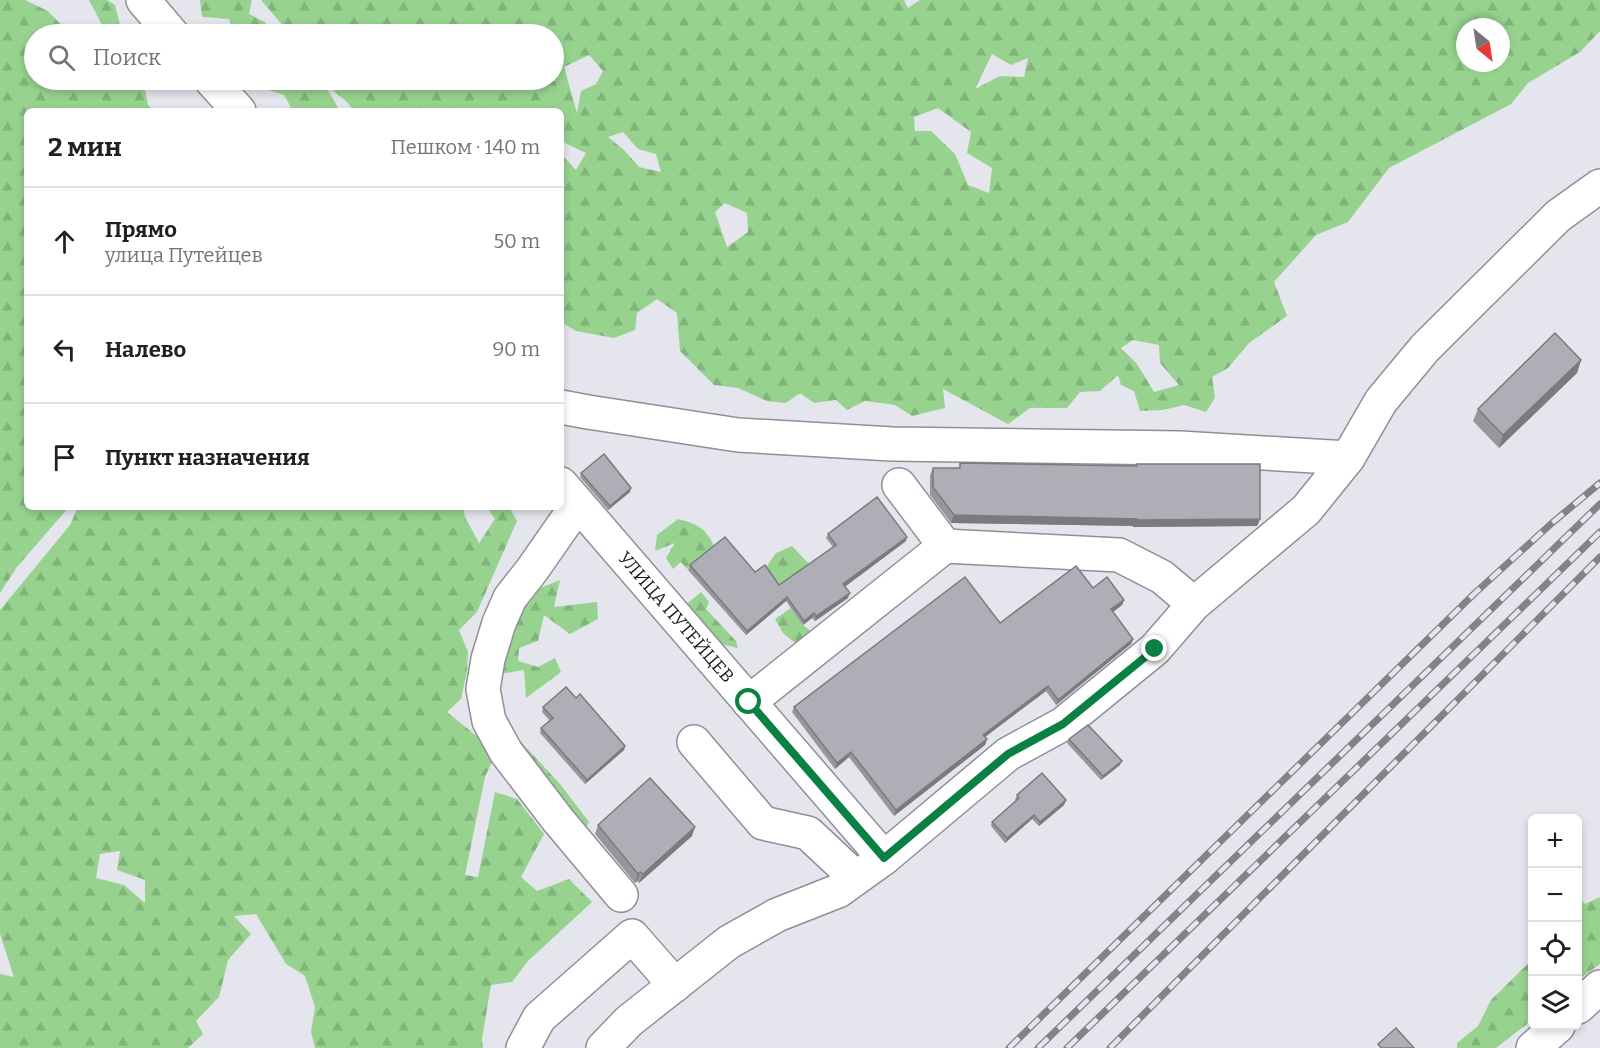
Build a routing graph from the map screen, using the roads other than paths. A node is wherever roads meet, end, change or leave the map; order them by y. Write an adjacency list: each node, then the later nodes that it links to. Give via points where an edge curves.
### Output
1 (143, 0): 2 (street)
2 (163, 24)
3 (220, 90): 4 (street)
4 (236, 108)
5 (1600, 186): 7 (street, via 1558,216 1425,348 1381,401)
6 (564, 407): 7 (street, via 738,435 891,444 1180,448)
7 (1348, 458): 12 (street, via 1306,510)
8 (899, 485): 11 (street)
9 (570, 494): 13 (street, УЛИЦА ПУТЕЙЦЕВ)
10 (562, 510): 17 (street, via 532,570 510,598 488,659 483,689 489,721 506,752)
11 (945, 546): 12 (street, via 1119,555 1162,577); 13 (street)
12 (1194, 604): 15 (street, via 1155,649 1063,724 1008,754)
13 (749, 702): 15 (street, УЛИЦА ПУТЕЙЦЕВ)
14 (694, 742): 16 (street, via 763,823 808,833)
15 (884, 858): 16 (street)
16 (856, 878): 18 (street, via 838,891 777,915 729,942)
17 (621, 895)
18 (675, 985): 22 (street, via 632,936 539,1018); 23 (street, via 629,1021)
19 (1600, 987): 20 (street)
20 (1582, 1003)
21 (1553, 1030): 24 (street)
22 (523, 1048)
23 (603, 1048)
24 (1533, 1048)

